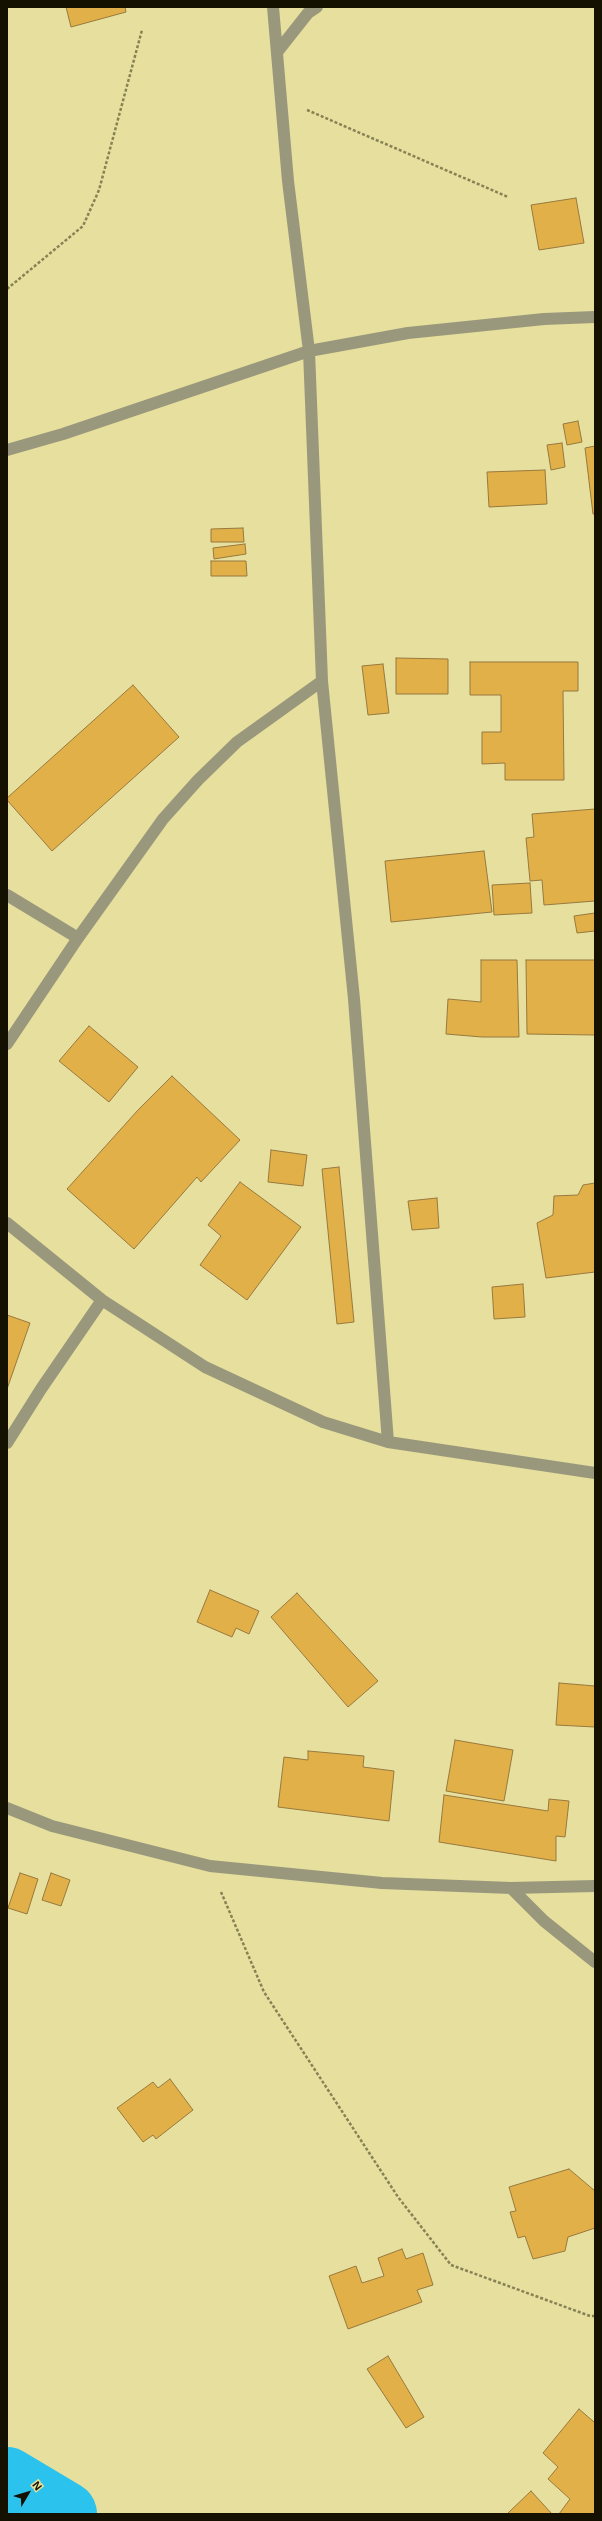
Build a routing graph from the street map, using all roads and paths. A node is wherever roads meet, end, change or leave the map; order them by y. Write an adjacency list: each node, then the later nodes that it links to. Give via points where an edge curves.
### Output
1 (273, 7): 4 (street)
2 (318, 7): 4 (street, via 308,13)
3 (142, 30): 7 (path, via 99,190 83,226)
4 (278, 51): 5 (street)
5 (282, 99): 6 (path); 9 (street, via 288,181)
6 (508, 197)
7 (7, 289)
8 (595, 317): 9 (street, via 544,319 408,333)
9 (309, 351): 10 (street, via 63,434); 11 (street)
10 (7, 450)
11 (322, 681): 13 (street, via 237,742 198,780 163,819); 17 (street, via 354,999)
12 (7, 895): 13 (street)
13 (78, 938): 14 (street)
14 (7, 1044)
15 (7, 1223): 16 (street)
16 (102, 1300): 17 (street, via 205,1367 323,1422); 18 (street)
17 (388, 1442): 19 (street)
18 (7, 1443)
19 (595, 1473)
20 (7, 1808): 21 (street, via 52,1826)
21 (210, 1866): 23 (street, via 382,1884); 25 (path, via 264,1992 398,2197 451,2264)
22 (595, 1886): 23 (street)
23 (511, 1888): 24 (street, via 544,1921)
24 (595, 1962)
25 (595, 2316)

